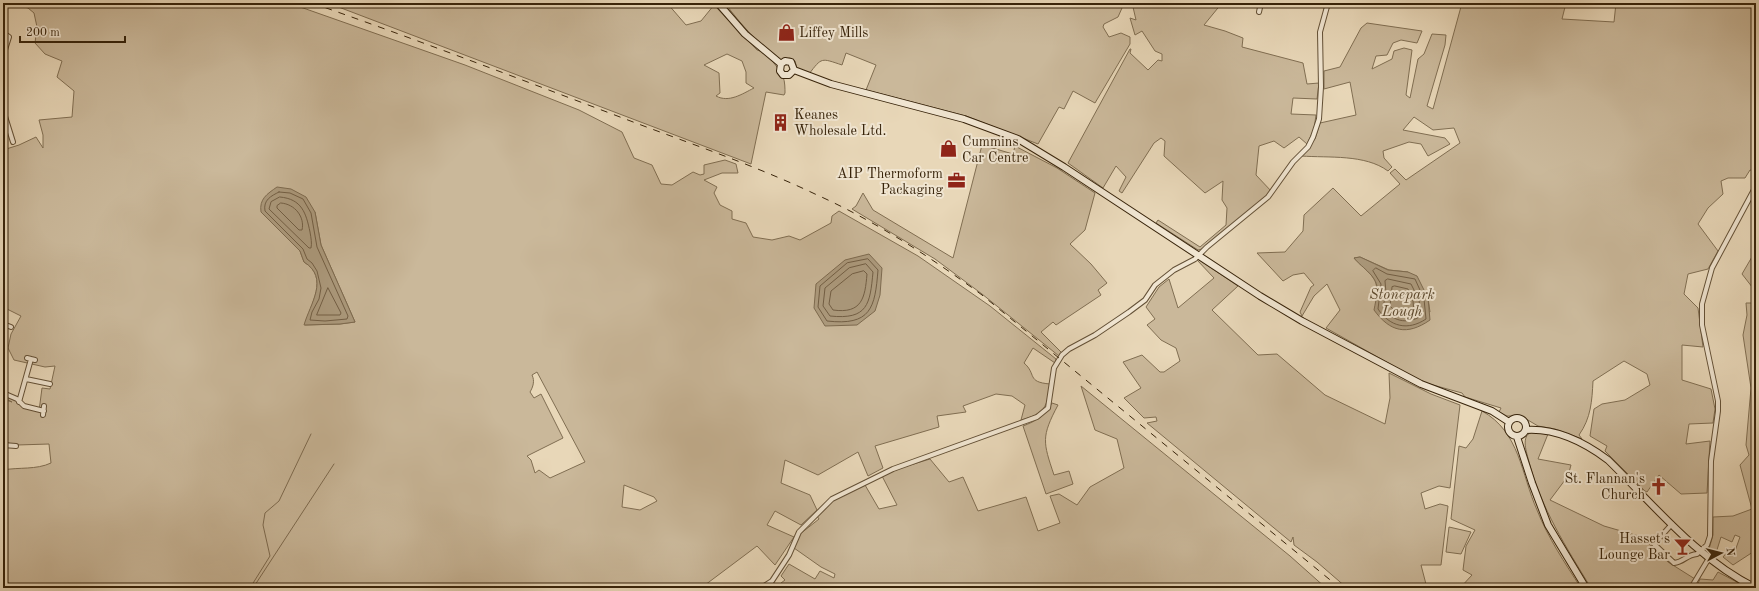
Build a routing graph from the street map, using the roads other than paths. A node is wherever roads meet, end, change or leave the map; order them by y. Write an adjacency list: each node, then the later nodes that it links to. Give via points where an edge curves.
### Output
1 (718, 3): 7 (main road, via 746,34)
2 (1261, 3): 4 (street)
3 (1328, 3): 12 (street, via 1320,32 1319,119 1308,147 1293,162 1268,197)
4 (1259, 12)
5 (3, 33): 6 (street, via 9,37)
6 (3, 56)
7 (781, 64): 8 (main road, via 785,61 791,62); 8 (main road, via 780,71 783,75 789,75)
8 (794, 70): 12 (main road, via 831,84 964,119 1018,139)
9 (3, 110): 10 (street)
10 (13, 142)
11 (1756, 186): 29 (street, via 1712,268 1702,304 1702,325 1718,411 1711,461 1710,536)
12 (1200, 255): 23 (main road, via 1266,299 1376,362 1421,384 1492,411); 31 (street, via 1155,285 1145,300 1129,312 1062,355 1054,368 1048,408 1037,417 900,466 832,499 799,532 789,555 772,580)
13 (3, 324): 14 (street)
14 (11, 327)
15 (31, 359): 16 (street)
16 (26, 379): 17 (street); 21 (street)
17 (40, 382): 18 (street); 19 (street)
18 (50, 384)
19 (39, 388)
20 (3, 393): 21 (street)
21 (19, 402): 22 (street, via 27,407)
22 (44, 410)
23 (1509, 422): 24 (main road, via 1515,418 1522,420); 25 (main road, via 1509,432)
24 (1526, 430): 25 (main road); 28 (main road, via 1536,429 1560,434 1595,451 1608,460)
25 (1517, 437): 32 (main road, via 1548,525)
26 (3, 445): 27 (street)
27 (16, 446)
28 (1672, 524): 29 (main road); 29 (street, via 1654,544 1674,563 1680,563 1689,555)
29 (1701, 551): 30 (main road)
30 (1709, 558): 33 (street); 34 (main road)
31 (761, 588)
32 (1586, 588)
33 (1691, 588)
34 (1756, 588)

